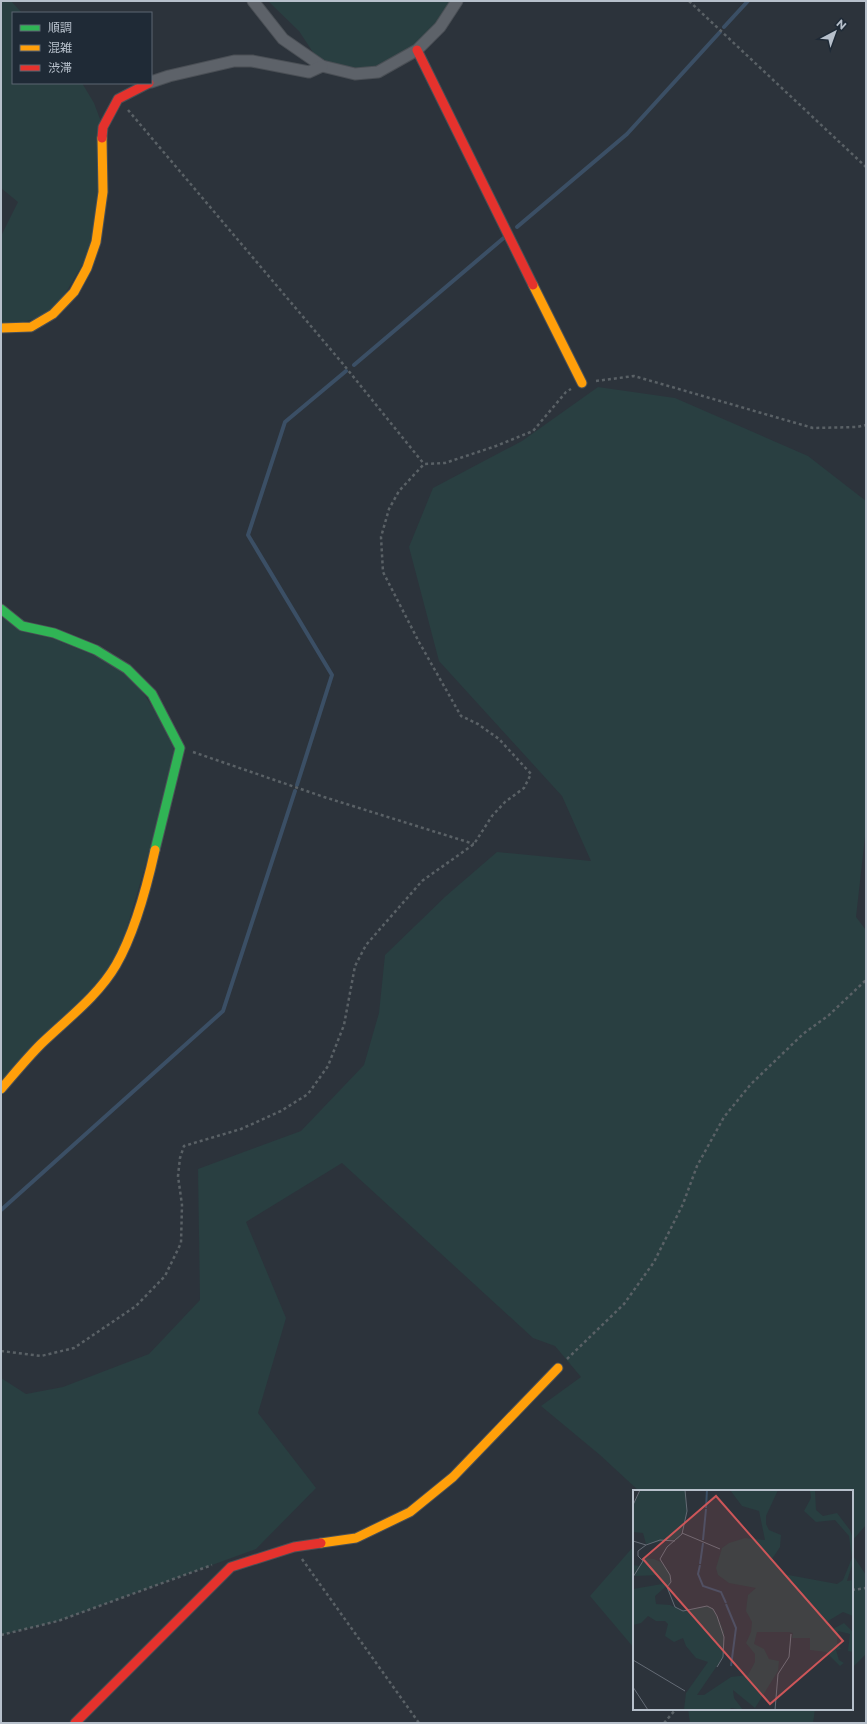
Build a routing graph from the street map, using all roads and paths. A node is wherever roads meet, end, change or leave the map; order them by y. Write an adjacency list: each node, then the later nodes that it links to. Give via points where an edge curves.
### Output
1 (253, 1): 5 (street, via 283,39)
2 (457, 1): 4 (street, via 440,27)
3 (689, 1): 9 (path)
4 (416, 50): 5 (street, via 378,72 355,74); 11 (street)
5 (322, 66): 6 (street, via 309,72 252,61 234,61 168,76)
6 (152, 82)
7 (148, 84): 8 (street)
8 (118, 99): 10 (street, via 103,127 103,192 96,242 87,268 74,292 53,314 32,328); 13 (path, via 343,364)
9 (866, 167)
10 (1, 328)
11 (582, 383): 12 (path, via 634,376 813,428 857,428); 13 (path, via 566,392 533,431 444,463)
12 (866, 425)
13 (424, 464): 16 (path, via 399,491 389,509 381,537 383,572 419,642 462,716 499,739 531,774 524,788 492,816)
14 (1, 609): 15 (street, via 22,626 54,633 96,650 127,669 152,694)
15 (180, 748): 16 (path); 18 (street, via 149,876 130,934 116,966 91,998 40,1045)
16 (474, 844): 19 (path, via 422,881 366,945 355,966 344,1025 328,1066 308,1094 281,1111 241,1129 184,1146 178,1176 182,1205 181,1243 165,1276 136,1306 74,1348 41,1356)
17 (866, 980): 20 (path, via 830,1015 803,1034 751,1084 724,1117 697,1166 683,1204 654,1262 624,1304)
18 (1, 1089)
19 (1, 1351)
20 (558, 1368): 21 (street, via 453,1477 410,1512 356,1538)
21 (294, 1547): 27 (street, via 232,1567); 28 (path)
22 (212, 1565): 25 (path, via 58,1621)
23 (866, 1588): 24 (path)
24 (853, 1590)
25 (1, 1635)
26 (675, 1710): 29 (path)
27 (75, 1723)
28 (419, 1723)
29 (664, 1723)

